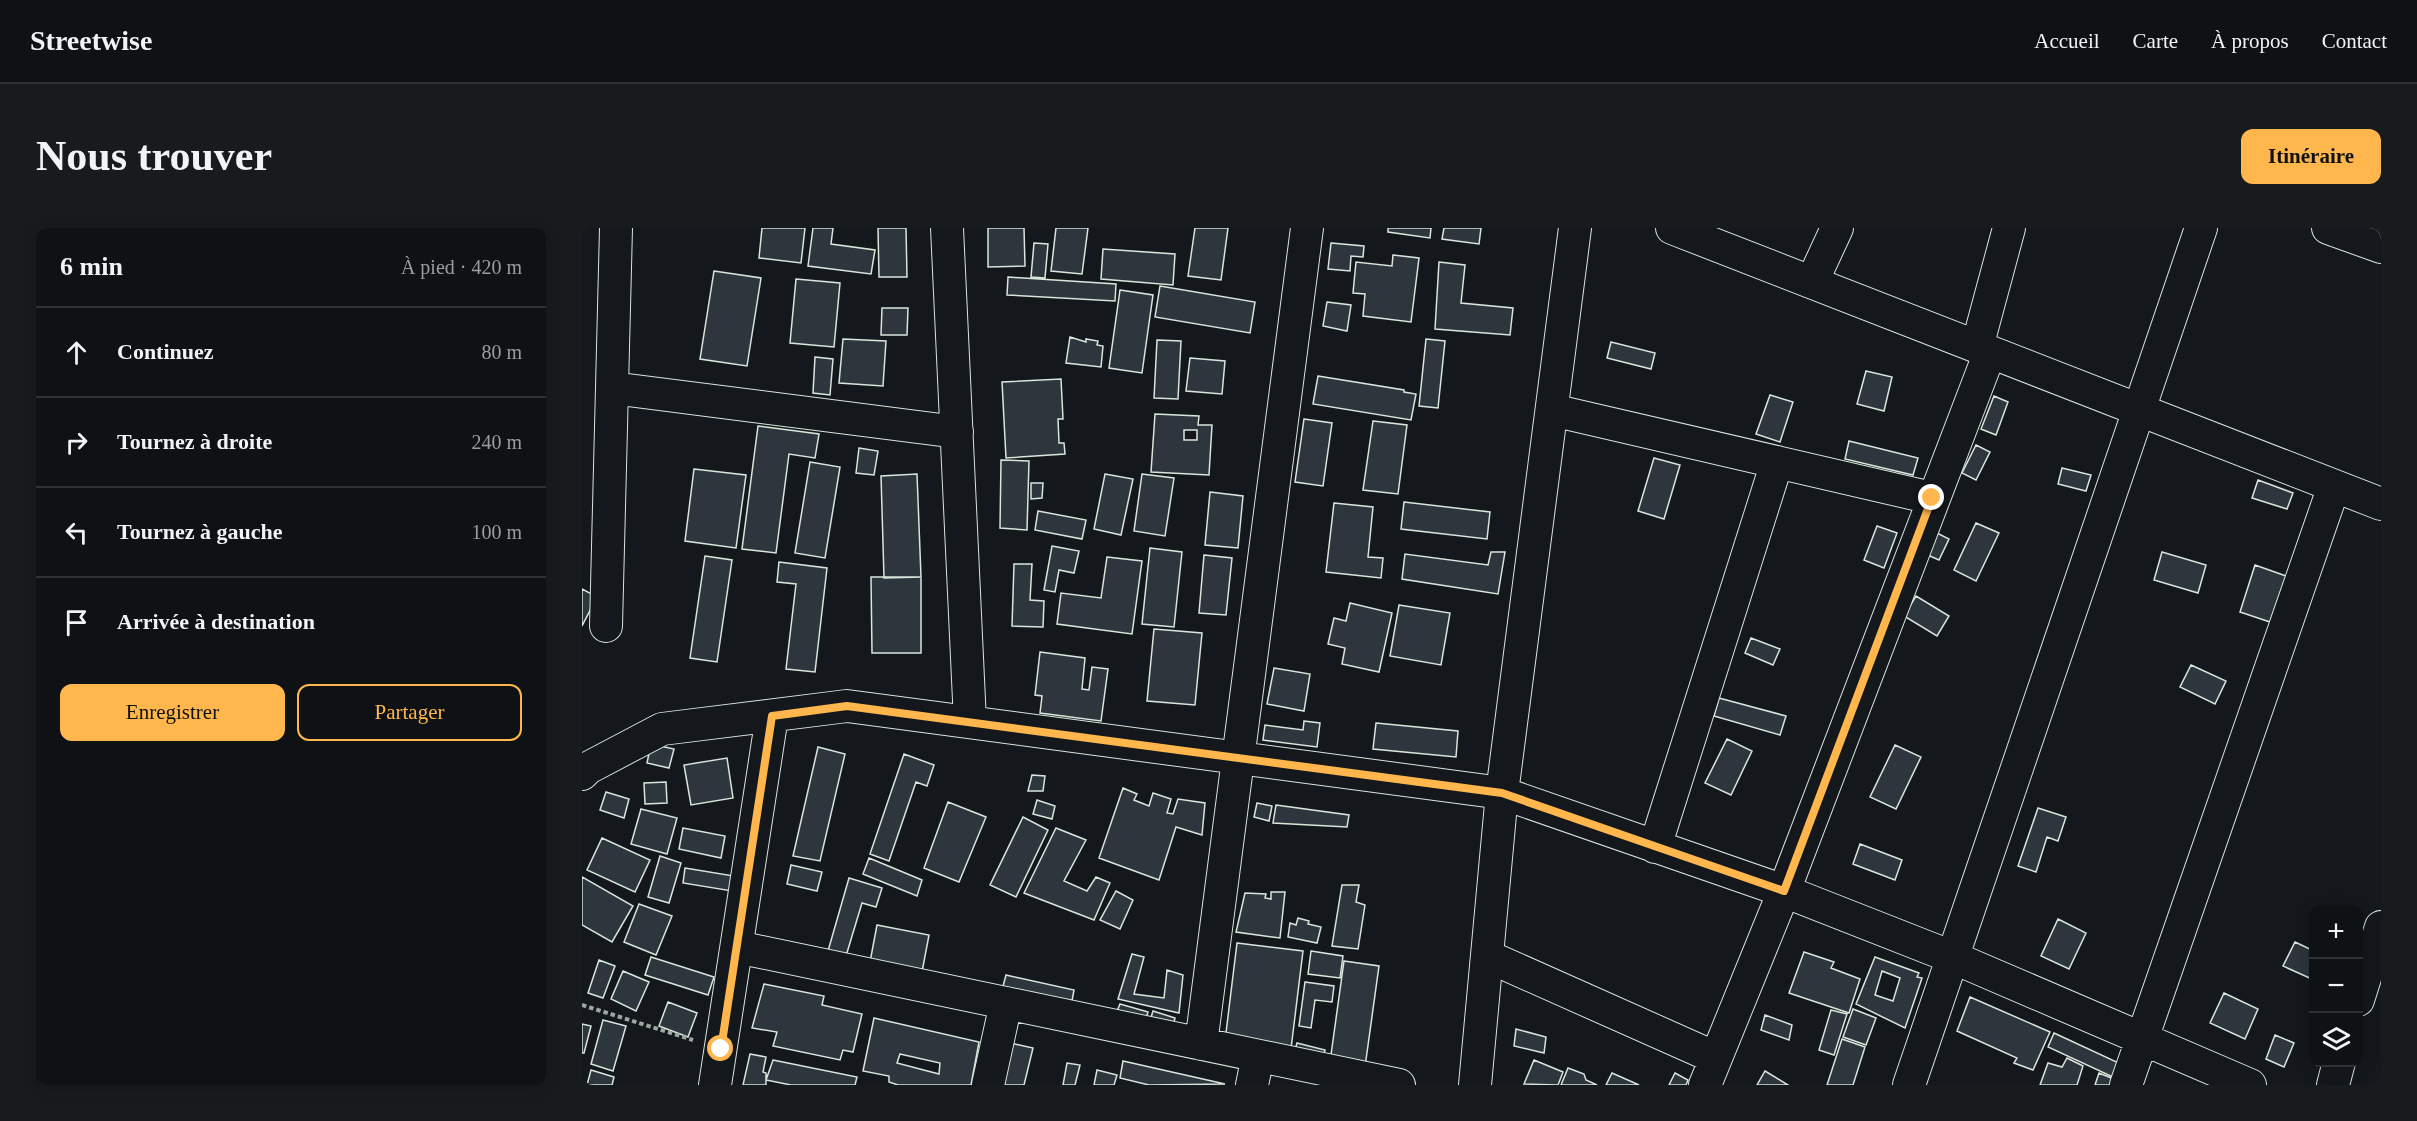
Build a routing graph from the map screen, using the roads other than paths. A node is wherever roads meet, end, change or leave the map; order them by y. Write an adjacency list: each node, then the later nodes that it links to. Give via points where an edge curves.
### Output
1 (616, 228): 14 (street)
2 (947, 228): 17 (street)
3 (1307, 228): 25 (street)
4 (1575, 228): 15 (street)
5 (1672, 228): 10 (street)
6 (1837, 228): 12 (street)
7 (2009, 228): 13 (street)
8 (2201, 228): 16 (street)
9 (2328, 228): 11 (street)
10 (1705, 234): 12 (street)
11 (2373, 239)
12 (1812, 282): 13 (street)
13 (1983, 349): 16 (street); 20 (street)
14 (612, 388): 17 (street); 22 (street)
15 (1552, 410): 18 (street); 27 (street)
16 (2139, 410): 19 (street); 33 (street)
17 (957, 432): 24 (street)
18 (1777, 462): 20 (street); 28 (street)
19 (2334, 486): 21 (street); 36 (street)
20 (1932, 498): 29 (street)
21 (2381, 504)
22 (606, 626)
23 (772, 716): 24 (street, via 847,706); 26 (street, via 662,729); 31 (street)
24 (970, 722): 25 (street)
25 (1237, 757): 27 (street); 37 (street)
26 (582, 774)
27 (1502, 793): 28 (street); 32 (street)
28 (1655, 847): 29 (street)
29 (1784, 891): 33 (street); 40 (street)
30 (2381, 927): 34 (street)
31 (737, 947): 35 (street); 41 (street)
32 (1487, 956): 40 (street); 44 (street)
33 (1952, 957): 36 (street); 45 (street)
34 (2363, 984)
35 (1006, 1003): 37 (street); 42 (street)
36 (2142, 1038): 46 (street); 47 (street)
37 (1201, 1044): 39 (street)
38 (2338, 1067): 48 (street)
39 (1255, 1070): 43 (street)
40 (1710, 1072)
41 (715, 1085)
42 (987, 1085)
43 (1399, 1085)
44 (1475, 1085)
45 (1909, 1085)
46 (2126, 1085)
47 (2250, 1085)
48 (2333, 1085)

